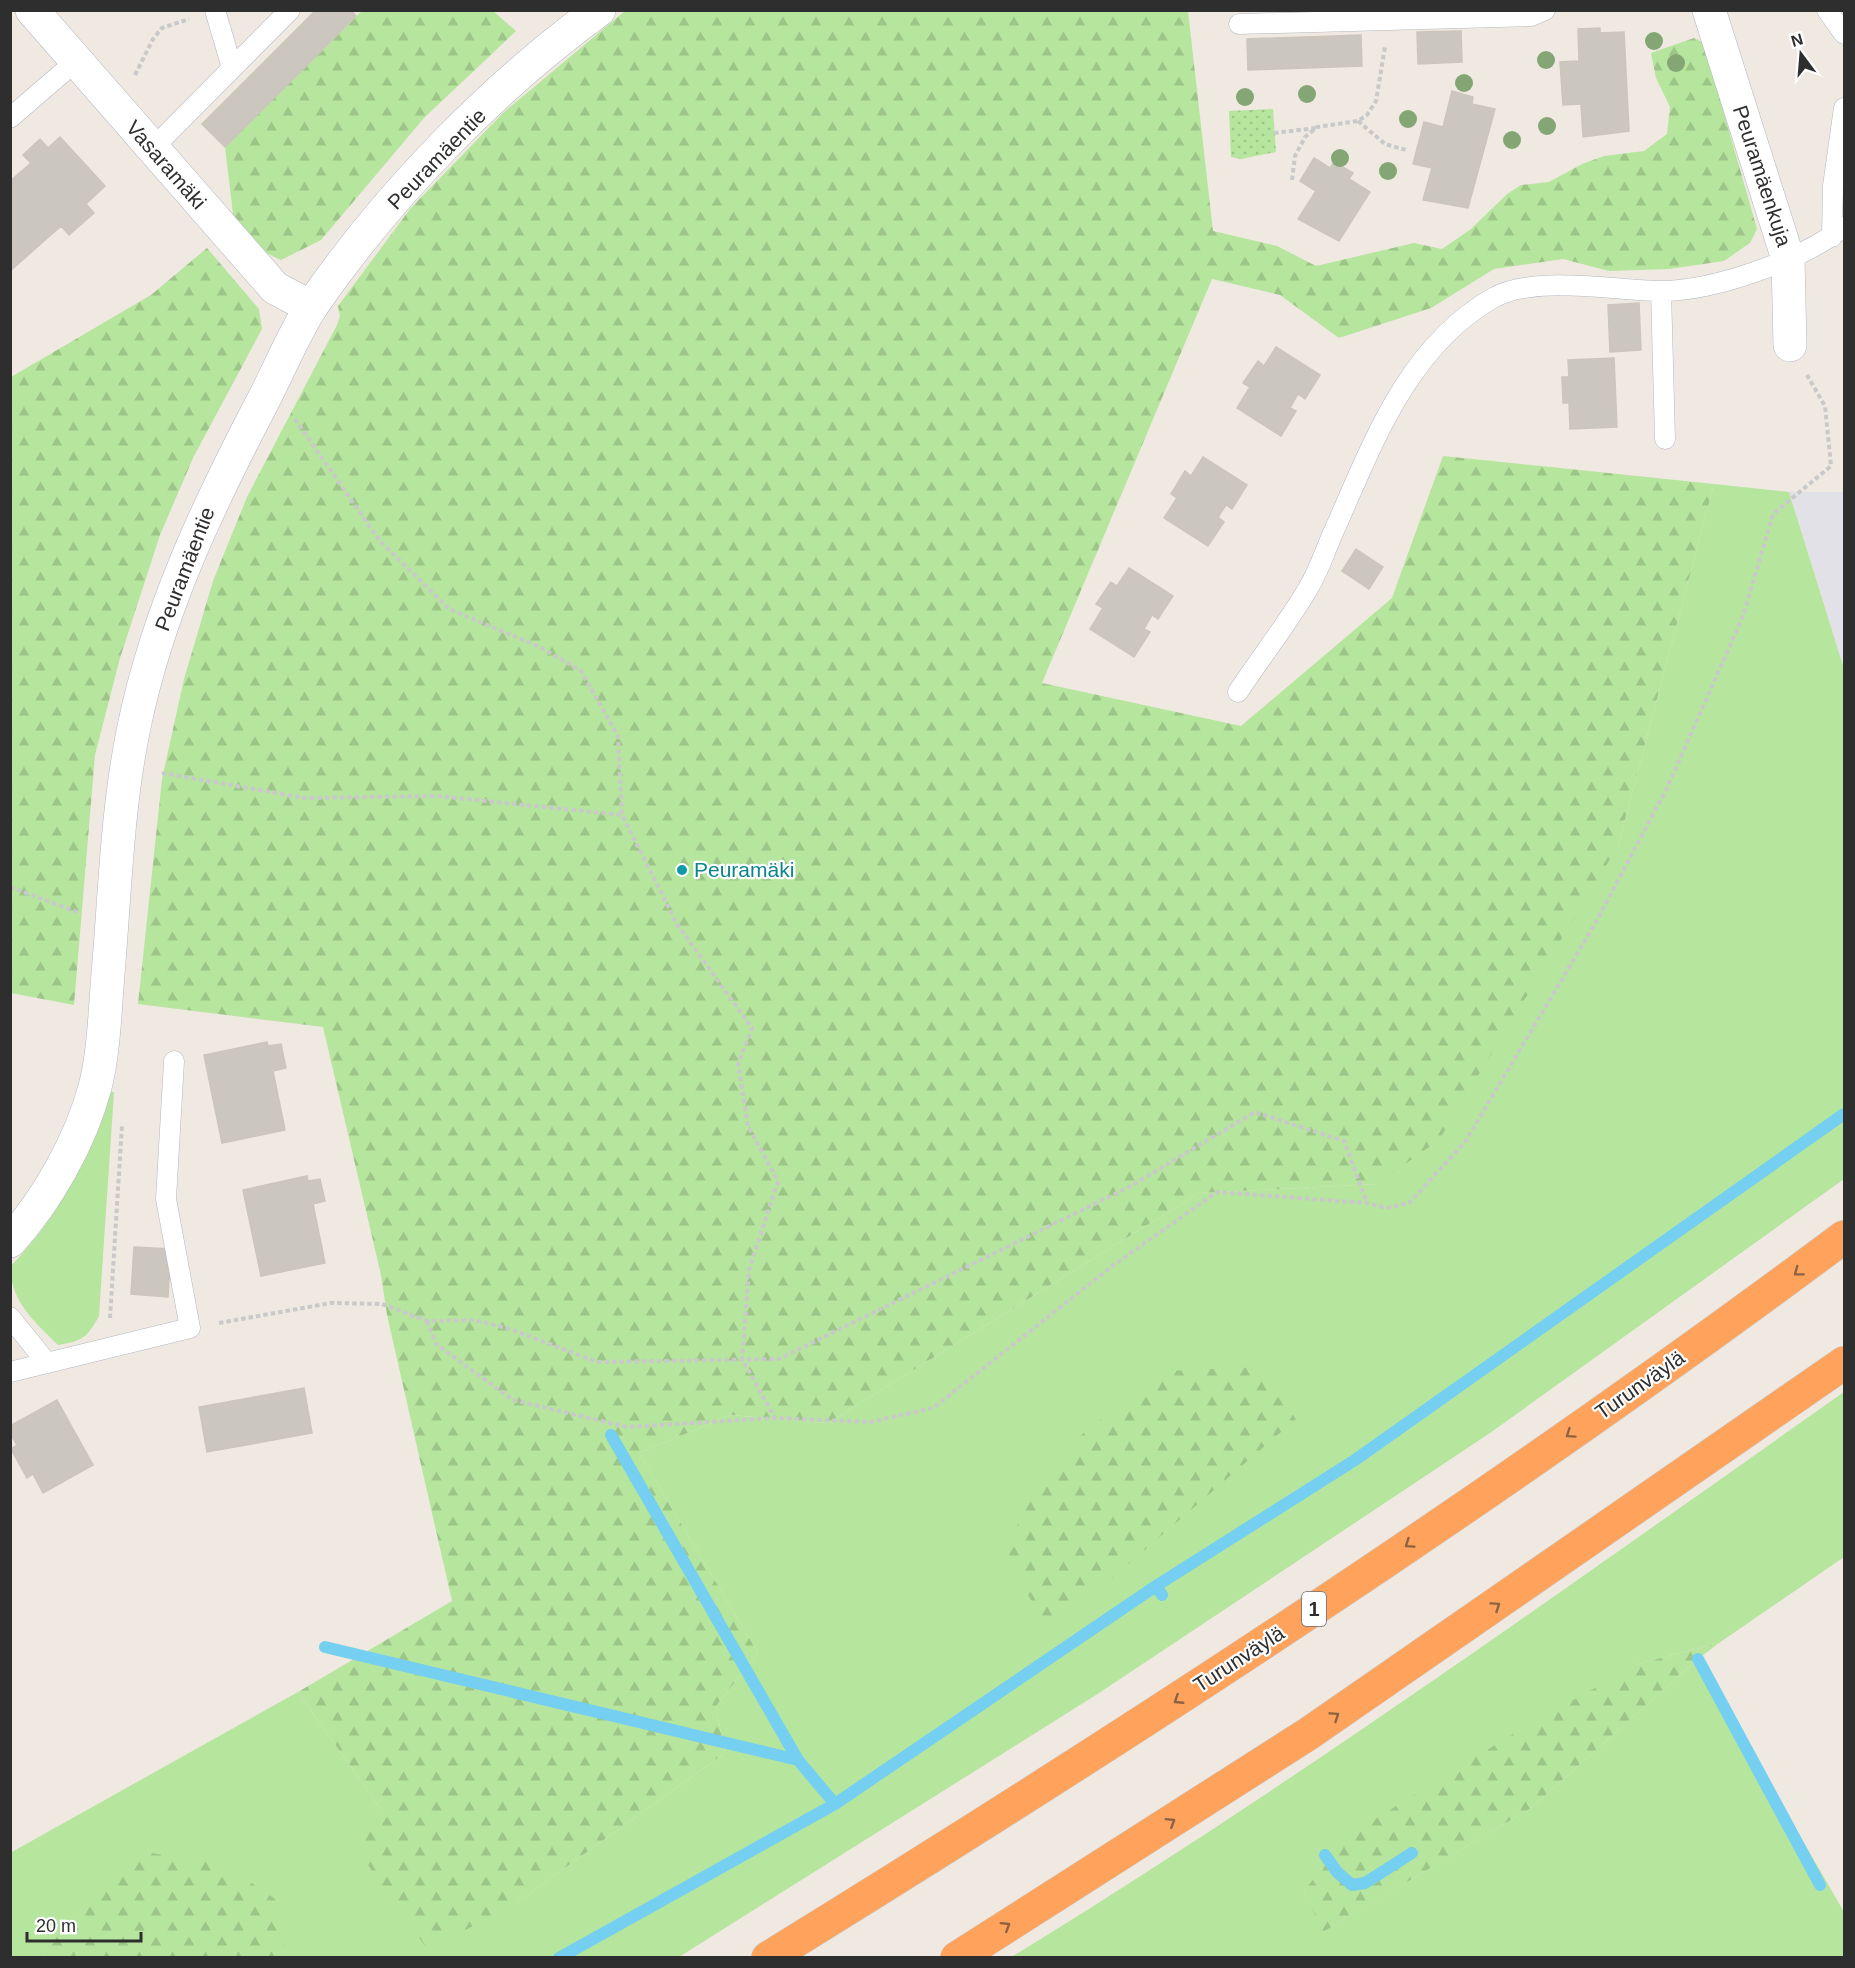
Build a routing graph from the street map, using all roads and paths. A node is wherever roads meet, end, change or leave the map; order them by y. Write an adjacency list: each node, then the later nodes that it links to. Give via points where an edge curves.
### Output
1 (32, 10): 11 (street, Vasaramäki)
2 (290, 10): 12 (lane)
3 (599, 10): 25 (street, Peuramäentie, via 521,74 444,147 375,225)
4 (1545, 10): 8 (lane, via 1531,16)
5 (1709, 10): 23 (street, Peuramäenkuja)
6 (1827, 10): 10 (lane)
7 (215, 11): 12 (lane); 13 (path, via 162,28)
8 (1389, 20): 9 (lane); 16 (path, via 1376,100 1368,115)
9 (1239, 24)
10 (1845, 34)
11 (75, 62): 13 (street, Vasaramäki); 15 (lane)
12 (232, 68): 19 (lane)
13 (114, 106): 19 (street, Vasaramäki)
14 (1845, 108): 22 (lane, via 1833,186)
15 (10, 118)
16 (1358, 121): 17 (path); 20 (path, via 1384,144)
17 (1317, 128): 18 (path); 21 (path, via 1305,137 1296,156)
18 (1274, 133)
19 (152, 149): 25 (street, Vasaramäki, via 274,288)
20 (1406, 150)
21 (1292, 180)
22 (1838, 232): 23 (lane)
23 (1788, 259): 24 (lane, via 1727,281); 26 (street, Peuramäenkuja)
24 (1661, 291): 28 (lane); 29 (lane, via 1563,285 1526,288 1495,297 1460,319 1416,365 1377,434 1309,587)
25 (311, 307): 33 (street, Peuramäentie, via 210,501 167,607 134,728)
26 (1790, 345): 36 (path, via 1825,406 1831,466 1773,514 1743,616 1666,790 1596,922 1465,1142 1409,1203 1386,1208)
27 (293, 417): 31 (path, via 379,540 449,609 540,647 581,670 618,736)
28 (1665, 439)
29 (1238, 692)
30 (155, 771): 31 (path, via 305,798 437,796)
31 (622, 815): 43 (path, via 677,924 752,1028 738,1064 748,1126 778,1181 749,1270)
32 (10, 887): 33 (path, via 90,916)
33 (113, 916): 38 (street, Peuramäentie, via 95,1087 69,1154 35,1214)
34 (174, 1061): 41 (lane, via 166,1198)
35 (123, 1117): 42 (path)
36 (1367, 1203): 43 (path, via 1344,1141 1255,1112 1129,1187 779,1359); 47 (path, via 1217,1192 1111,1267 933,1408 870,1422)
37 (1845, 1237): 48 (highway, Turunväylä / 1, one-way to 48, via 1725,1326 1256,1649 1024,1800)
38 (10, 1241)
39 (10, 1317): 44 (lane)
40 (427, 1321): 41 (path, via 382,1304 331,1303); 43 (path, via 474,1320 501,1326 597,1362); 47 (path, via 436,1344 513,1400 627,1427)
41 (190, 1328): 42 (lane)
42 (108, 1348): 44 (lane)
43 (742, 1359): 47 (path)
44 (47, 1363): 46 (lane)
45 (1845, 1363): 49 (highway, one-way to 45, via 1308,1734)
46 (10, 1372)
47 (775, 1418)
48 (768, 1958)
49 (957, 1958)

